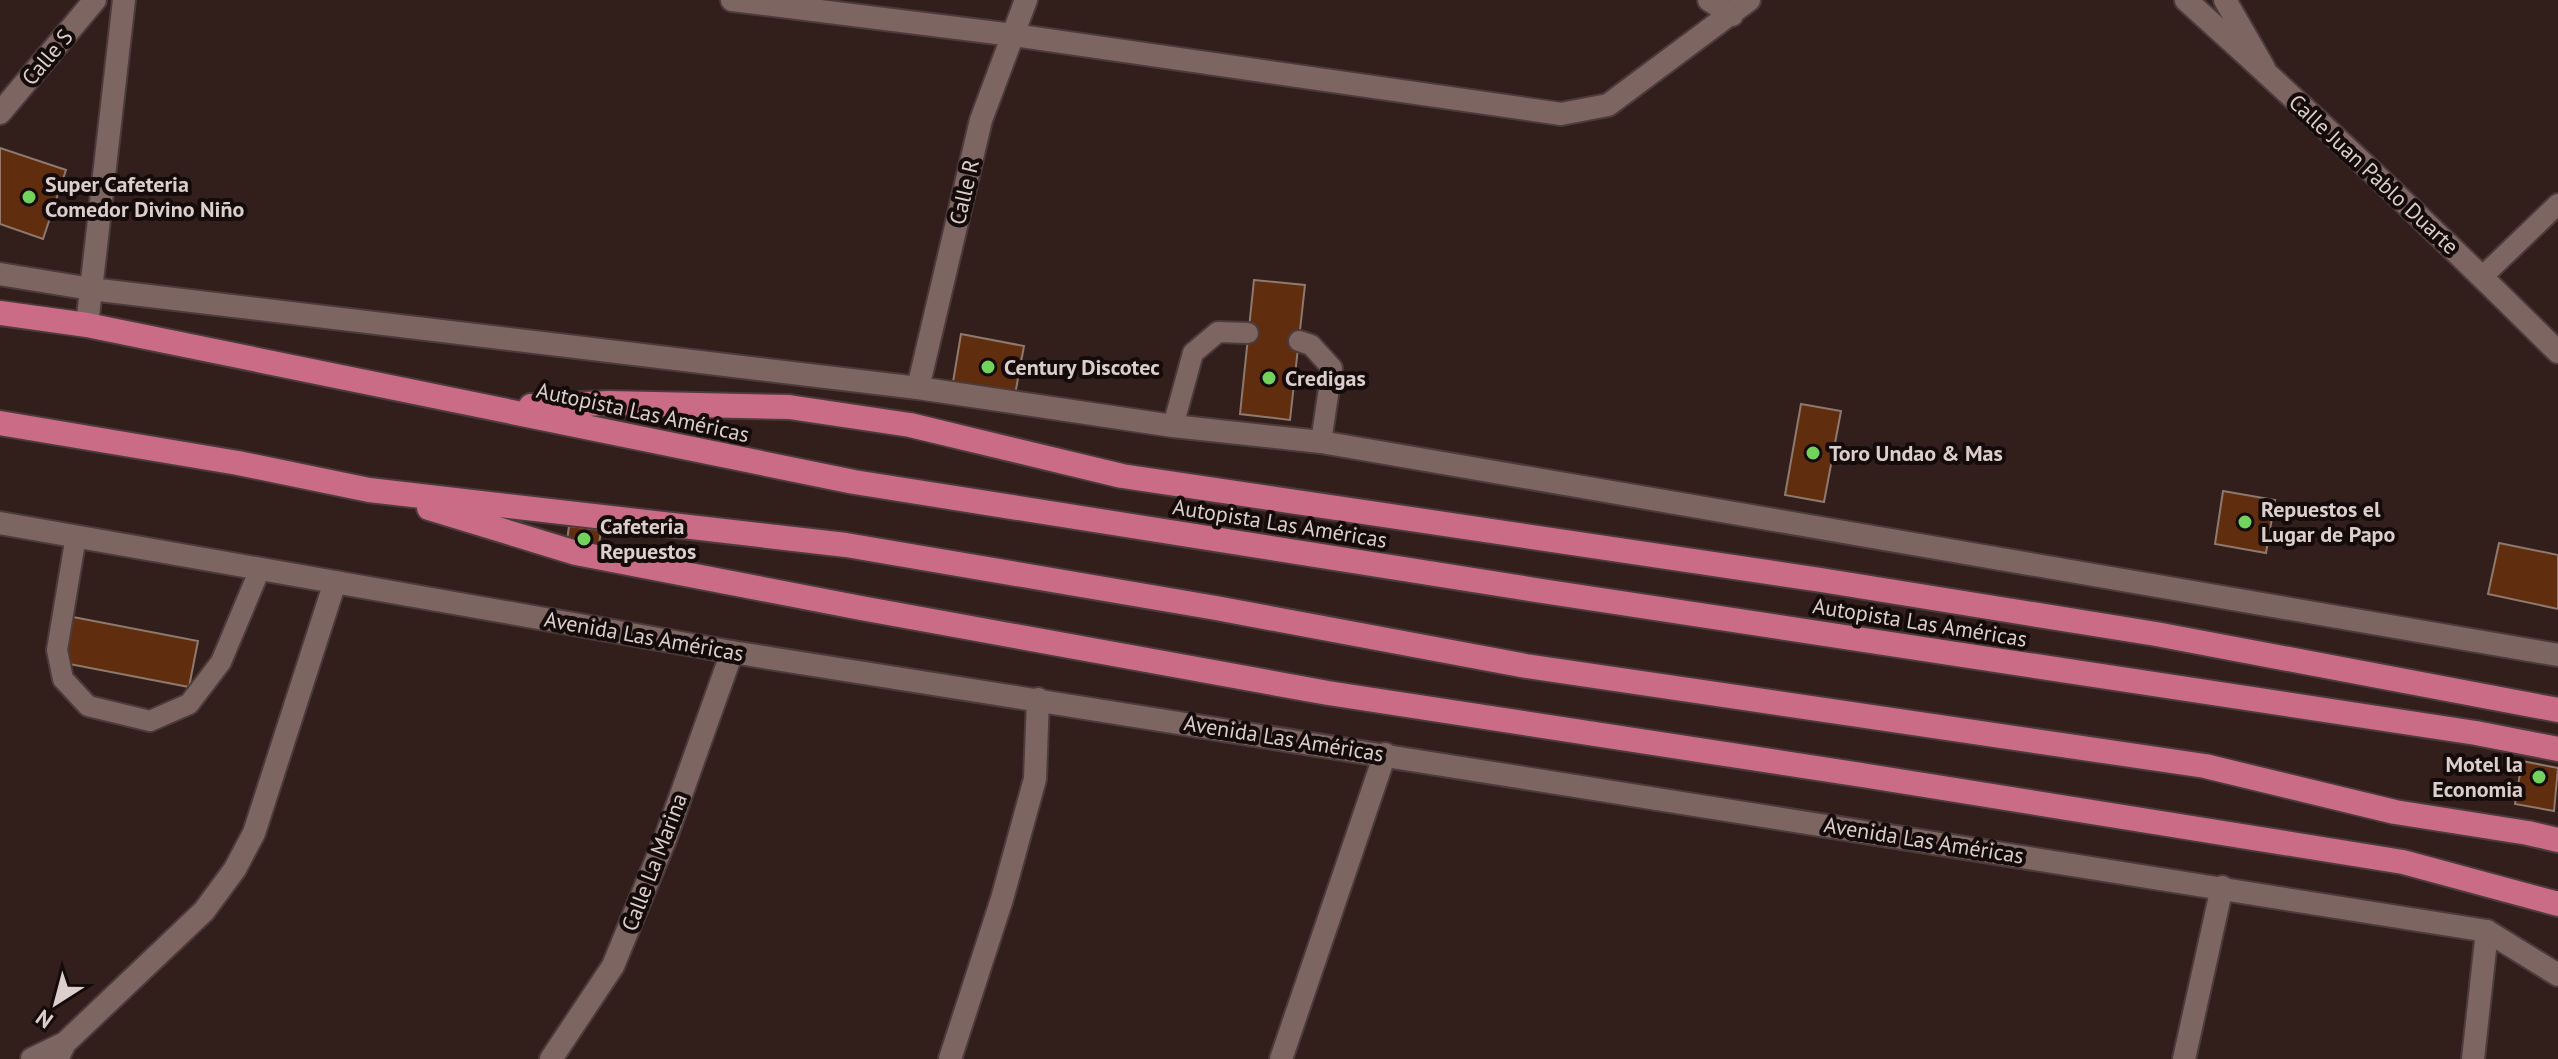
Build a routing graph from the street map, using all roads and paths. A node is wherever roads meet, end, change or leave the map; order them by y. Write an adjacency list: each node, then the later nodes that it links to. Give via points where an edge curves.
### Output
1 (95, 0): 12 (street, Calle S)
2 (124, 0): 16 (street)
3 (732, 0): 10 (street)
4 (1026, 0): 10 (street, Calle R)
5 (1709, 0): 9 (street)
6 (1749, 0): 9 (street)
7 (2186, 0): 11 (street, Calle Juan Pablo Duarte)
8 (2225, 0): 11 (street)
9 (1732, 15): 10 (street, via 1608,105 1561,114)
10 (1013, 35): 22 (street, Calle R, via 981,120)
11 (2267, 72): 15 (street, Calle Juan Pablo Duarte)
12 (0, 113)
13 (2558, 204): 15 (lane)
14 (0, 274): 16 (street)
15 (2482, 277): 21 (street, Calle Juan Pablo Duarte)
16 (91, 289): 18 (street); 22 (street)
17 (0, 313): 18 (highway, Autopista Las Américas)
18 (87, 325): 23 (highway, Autopista Las Américas)
19 (1248, 333): 25 (lane, via 1218,332 1193,353)
20 (1299, 341): 26 (lane, via 1311,345 1332,368)
21 (2558, 352)
22 (918, 388): 25 (street)
23 (491, 407): 35 (highway, via 789,407 910,425 1122,476 2126,629); 36 (highway, Autopista Las Américas, via 854,482)
24 (0, 423): 27 (highway)
25 (1173, 426): 26 (street)
26 (1321, 442): 33 (street)
27 (369, 490): 38 (highway, via 846,545 1526,666 2205,766 2395,812); 40 (highway, via 576,553 861,608 1328,693 2403,862)
28 (0, 523): 29 (street, Avenida Las Américas)
29 (76, 536): 30 (street, Avenida Las Américas); 30 (lane, via 57,650 63,679 88,706 150,721 189,704 221,662)
30 (260, 569): 31 (street, Avenida Las Américas)
31 (335, 582): 32 (street, Avenida Las Américas); 43 (street, via 254,833 235,869 204,911)
32 (732, 652): 34 (street, Avenida Las Américas); 45 (street, Calle La Marina, via 613,966)
33 (2558, 655)
34 (1038, 699): 37 (street, Avenida Las Américas); 46 (street, via 1035,779)
35 (2558, 710)
36 (2558, 749)
37 (1385, 754): 39 (street, Avenida Las Américas); 47 (street)
38 (2558, 840)
39 (2222, 887): 41 (street, Avenida Las Américas); 48 (street)
40 (2558, 904)
41 (2487, 931): 42 (street, Avenida Las Américas); 49 (street)
42 (2558, 975)
43 (61, 1051): 44 (street)
44 (32, 1059)
45 (551, 1059)
46 (950, 1059)
47 (1281, 1059)
48 (2184, 1059)
49 (2473, 1059)

